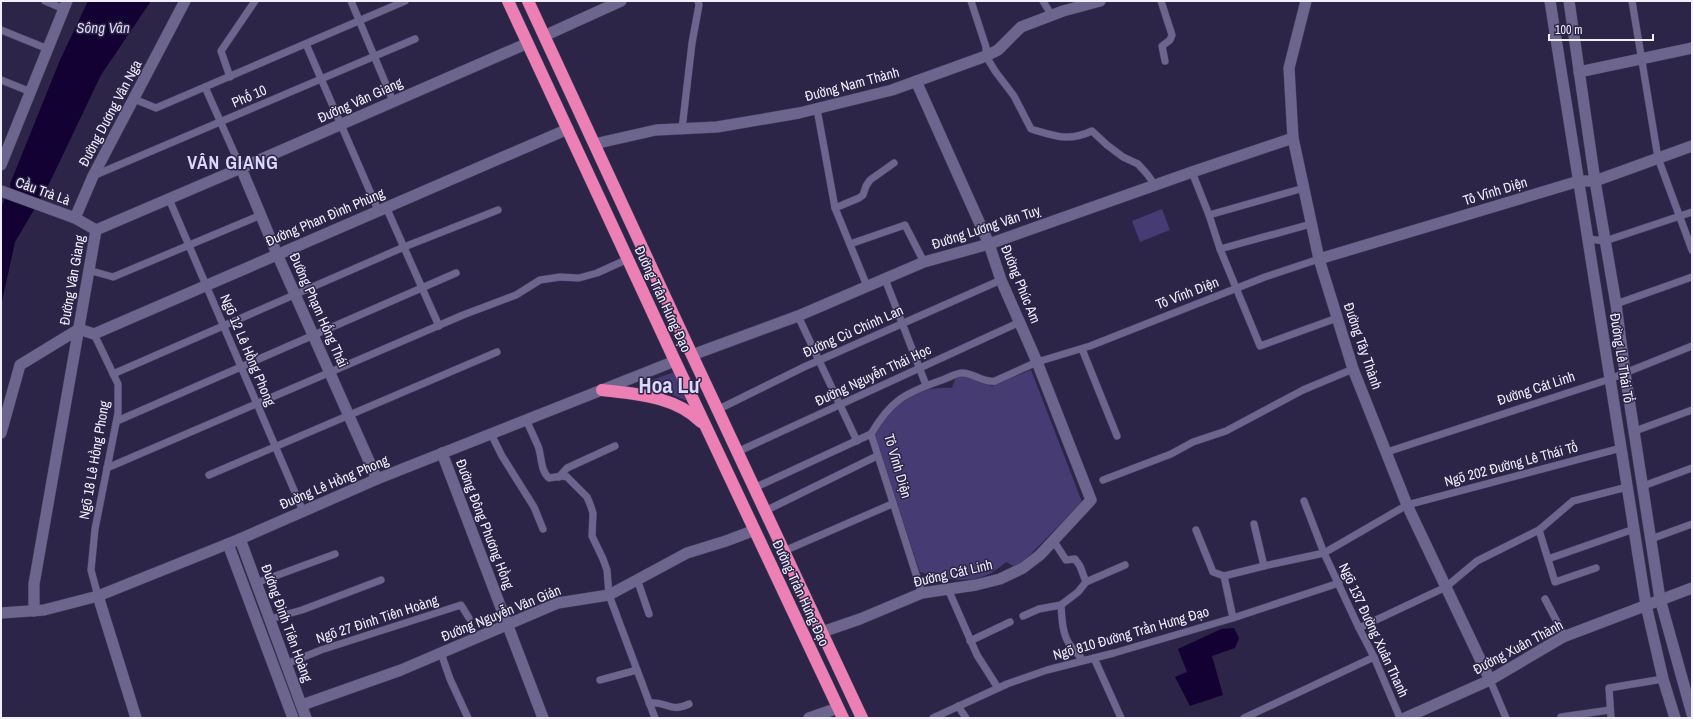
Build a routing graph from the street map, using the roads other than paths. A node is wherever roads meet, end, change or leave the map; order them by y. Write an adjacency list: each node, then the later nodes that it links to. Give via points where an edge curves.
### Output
1 (44, 1): 18 (street)
2 (185, 1): 39 (street, Đường Dương Vân Nga)
3 (255, 1): 33 (street, via 221,51)
4 (352, 1): 20 (street)
5 (405, 1): 20 (street)
6 (508, 1): 24 (highway, Đường Trân Hưng Đạo)
7 (528, 1): 22 (highway, Đường Trân Hưng Đạo)
8 (621, 1): 22 (street)
9 (698, 1): 45 (street)
10 (971, 1): 28 (street, via 986,47)
11 (1043, 1): 19 (street)
12 (1100, 1): 19 (street, Đường Nam Thành)
13 (1161, 1): 31 (street, via 1172,35 1162,46)
14 (1306, 1): 46 (street, Đường Tây Thành, via 1289,68)
15 (1632, 1): 30 (street)
16 (1569, 3): 17 (street); 32 (street, Đường Lê Thái Tổ)
17 (1551, 4): 55 (street, Đường Lê Thái Tổ)
18 (65, 5): 27 (street)
19 (1052, 16): 28 (street, Đường Nam Thành, via 1021,27 998,50)
20 (360, 21): 25 (street); 29 (street)
21 (1, 30): 27 (street)
22 (544, 36): 24 (highway); 47 (highway, Đường Trân Hưng Đạo)
23 (415, 39): 29 (street, Phố 10)
24 (528, 43): 40 (street, Đường Vân Giang); 44 (highway, Đường Trân Hưng Đạo)
25 (306, 44): 33 (street); 34 (street)
26 (1692, 48): 30 (street)
27 (48, 49): 38 (street)
28 (986, 56): 36 (street, Đường Nam Thành); 57 (street, via 1014,96 1031,129 1062,138 1079,137 1092,131 1123,157 1138,164)
29 (374, 57): 34 (street, Phố 10); 40 (street)
30 (1642, 59): 32 (street); 49 (street)
31 (1165, 61)
32 (1579, 72): 56 (street, Đường Lê Thái Tổ)
33 (230, 77): 37 (street)
34 (322, 79): 42 (street, Phố 10); 43 (street)
35 (1, 80): 38 (street)
36 (916, 81): 41 (street, Đường Nam Thành, via 892,90); 74 (street, Đường Phúc Am)
37 (205, 87): 39 (street, via 156,108); 42 (street, Đường Phạm Hống Thái)
38 (31, 92): 51 (street)
39 (134, 98): 54 (street, Đường Dương Vân Nga)
40 (393, 101): 43 (street, Đường Vân Giang)
41 (817, 108): 45 (street, Đường Nam Thành, via 717,128); 62 (street)
42 (220, 122): 52 (street, Đường Phạm Hống Thái); 54 (street, Phố 10)
43 (340, 125): 52 (street, Đường Vân Giang); 61 (street)
44 (568, 129): 61 (street, Đường Phan Đình Phùng); 80 (highway, Đường Trân Hưng Đạo)
45 (682, 129): 47 (street, Đường Nam Thành, via 656,130)
46 (1293, 138): 53 (street, Đường Lương Văn Tuỵ); 58 (street, Đường Tây Thành)
47 (594, 144): 106 (highway, Đường Trân Hưng Đạo)
48 (1692, 146): 49 (street, Tô Vĩnh Diện)
49 (1658, 158): 56 (street, Tô Vĩnh Diện); 67 (street)
50 (894, 163): 62 (street, via 870,180 863,195)
51 (1, 165)
52 (241, 168): 60 (street, Đường Vân Giang); 65 (street, Đường Phạm Hống Thái)
53 (1192, 172): 57 (street, Đường Lương Văn Tuỵ); 66 (street)
54 (93, 176): 68 (street, Đường Dương Vân Nga)
55 (1579, 181): 56 (street, Tô Vĩnh Diện); 71 (street, Đường Lê Thái Tổ); 81 (street, Tô Vĩnh Diện)
56 (1595, 181): 72 (street, Đường Lê Thái Tổ)
57 (1155, 185): 74 (street, Đường Lương Văn Tuỵ)
58 (1304, 188): 66 (street); 69 (street, Đường Tây Thành)
59 (1, 192): 68 (street, Cầu Trà Là)
60 (169, 199): 70 (street, Đường Vân Giang); 75 (street, Ngõ 12 Lê Hồng Phong)
61 (382, 208): 76 (street); 79 (street, Đường Phan Đình Phùng)
62 (835, 208): 73 (street)
63 (498, 210): 76 (street)
64 (1692, 212): 67 (street)
65 (261, 215): 75 (street); 79 (street, Đường Phạm Hống Thái)
66 (1209, 215): 77 (street)
67 (1679, 216): 72 (street); 78 (street)
68 (75, 218): 70 (street)
69 (1311, 224): 77 (street); 81 (street, Đường Tây Thành)
70 (96, 230): 83 (street, Đường Vân Giang)
71 (1588, 239): 72 (street); 116 (street, Đường Lê Thái Tổ)
72 (1605, 241): 93 (street, Đường Lê Thái Tổ)
73 (850, 244): 82 (street, via 905,225); 89 (street)
74 (989, 244): 82 (street, Đường Lương Văn Tuỵ); 87 (street, Đường Phúc Am)
75 (189, 245): 83 (street, via 113,277); 88 (street, Ngõ 12 Lê Hồng Phong)
76 (404, 247): 90 (street); 92 (street)
77 (1220, 249): 91 (street)
78 (1692, 250)
79 (277, 254): 88 (street, Đường Phan Đình Phùng); 92 (street, Đường Phạm Hống Thái)
80 (628, 259): 99 (street, via 579,278 540,280 516,295); 108 (highway, Đường Trân Hưng Đạo)
81 (1319, 259): 91 (street, Tô Vĩnh Diện); 95 (street, Đường Tây Thành)
82 (924, 262): 86 (street, Đường Lương Văn Tuỵ)
83 (88, 270): 100 (street, Đường Vân Giang)
84 (456, 273): 90 (street)
85 (1692, 277): 93 (street)
86 (885, 279): 89 (street, Đường Lương Văn Tuỵ); 97 (street)
87 (1000, 280): 96 (street, Đường Phúc Am); 97 (street, Đường Cù Chính Lan)
88 (206, 284): 98 (street, Ngõ 12 Lê Hồng Phong); 101 (street, Đường Phan Đình Phùng)
89 (867, 286): 94 (street, Đường Lương Văn Tuỵ)
90 (422, 288): 99 (street); 102 (street)
91 (1236, 289): 95 (street, via 1260,346); 104 (street, Tô Vĩnh Diện)
92 (296, 294): 98 (street); 102 (street, Đường Phạm Hống Thái)
93 (1616, 304): 114 (street, Đường Lê Thái Tổ)
94 (798, 316): 106 (street, Đường Lương Văn Tuỵ); 107 (street)
95 (1337, 318): 112 (street, Đường Tây Thành)
96 (1020, 322): 109 (street, Đường Phúc Am); 111 (street, Đường Nguyễn Thái Học)
97 (903, 323): 107 (street, Đường Cù Chính Lan); 111 (street)
98 (223, 325): 110 (street, Ngõ 12 Lê Hồng Phong); 115 (street)
99 (439, 326): 113 (street)
100 (79, 329): 101 (street); 128 (street, via 20,365); 189 (street, Đường Vân Giang, via 34,584)
101 (94, 334): 115 (street, Ngõ 18 Lê Hồng Phong)
102 (314, 335): 110 (street); 113 (street, Đường Phạm Hống Thái)
103 (1692, 346): 114 (street, Đường Cát Linh)
104 (1082, 348): 109 (street, Tô Vĩnh Diện); 131 (street)
105 (497, 352): 123 (street)
106 (692, 355): 108 (highway); 121 (highway, Đường Trân Hưng Đạo)
107 (818, 360): 120 (street); 121 (street, Đường Cù Chính Lan)
108 (675, 361): 118 (street, Đuờng Lê Hồng Phong); 126 (highway, Đường Trân Hưng Đạo)
109 (1037, 362): 117 (street, Tô Vĩnh Diện, via 995,381 984,381 962,373); 149 (street, Đường Phúc Am)
110 (241, 367): 119 (street, Ngõ 12 Lê Hồng Phong); 124 (street)
111 (920, 367): 117 (street); 120 (street, Đường Nguyễn Thái Học)
112 (1353, 369): 137 (street, Đường Tây Thành); 145 (street, via 1303,390 1226,431)
113 (331, 373): 119 (street); 123 (street, Đường Phạm Hống Thái)
114 (1625, 373): 116 (street, Đường Cát Linh); 127 (street, Đường Lê Thái Tổ)
115 (113, 374): 124 (street, Ngõ 18 Lê Hồng Phong, via 118,384)
116 (1610, 379): 135 (street, Đường Lê Thái Tổ); 137 (street, Đường Cát Linh)
117 (926, 385): 130 (street, Tô Vĩnh Diện, via 902,396 885,411)
118 (602, 390): 125 (street, Đuờng Lê Hồng Phong); 126 (highway, via 673,402 691,412)
119 (257, 404): 133 (street, Ngõ 12 Lê Hồng Phong); 140 (street)
120 (840, 404): 132 (street); 136 (street, Đường Nguyễn Thái Học)
121 (718, 410): 136 (highway, Đường Trân Hưng Đạo)
122 (1692, 410): 127 (street)
123 (349, 414): 133 (street); 144 (street, Đường Phạm Hống Thái)
124 (117, 420): 140 (street, Ngõ 18 Lê Hồng Phong)
125 (526, 420): 129 (street, Đuờng Lê Hồng Phong); 143 (street, via 538,447 546,475 549,478)
126 (707, 428): 159 (highway, Đường Trân Hưng Đạo)
127 (1635, 431): 146 (street, Đường Lê Thái Tổ)
128 (1, 433)
129 (491, 434): 138 (street, Đuờng Lê Hồng Phong); 157 (street, via 534,507)
130 (871, 434): 132 (street); 139 (street, Tô Vĩnh Diện)
131 (1117, 436)
132 (857, 441): 148 (street)
133 (275, 446): 142 (street); 153 (street, Ngõ 12 Lê Hồng Phong)
134 (615, 446): 143 (street, via 567,468)
135 (1621, 448): 147 (street, Đường Lê Thái Tổ); 152 (street, Ngõ 202 Đường Lê Thái Tổ)
136 (737, 452): 148 (highway, Đường Trân Hưng Đạo)
137 (1387, 452): 152 (street, Đường Tây Thành)
138 (442, 453): 144 (street, Đuờng Lê Hồng Phong); 197 (street, Đường Đông Phương Hồng)
139 (877, 456): 151 (street, Tô Vĩnh Diện); 154 (street)
140 (107, 468): 184 (street, Ngõ 18 Lê Hồng Phong, via 95,529 91,570)
141 (1692, 468): 146 (street)
142 (209, 475)
143 (559, 477): 183 (street, via 567,477 587,497 593,512 592,536 607,570)
144 (377, 479): 153 (street, Đuờng Lê Hồng Phong)
145 (1103, 480)
146 (1643, 486): 163 (street, Đường Lê Thái Tổ)
147 (1628, 487): 158 (street, Đường Lê Thái Tổ); 161 (street, via 1573,501)
148 (754, 488): 154 (highway, Đường Trân Hưng Đạo)
149 (1091, 500): 164 (street, Đường Cát Linh)
150 (1304, 501): 167 (street, Ngõ 137 Đường Xuân Thanh)
151 (892, 504): 166 (street); 182 (street, Tô Vĩnh Diện)
152 (1407, 506): 167 (street, Ngõ 202 Đường Lê Thái Tổ); 179 (street, Đường Tây Thành)
153 (303, 511): 162 (street, Đuờng Lê Hồng Phong)
154 (765, 511): 166 (highway, Đường Trân Hưng Đạo)
155 (1254, 524): 171 (street)
156 (1692, 524): 163 (street)
157 (543, 529)
158 (1634, 529): 169 (street); 188 (street, Đường Lê Thái Tổ)
159 (755, 530): 174 (street, Đường Nguyễn Văn Giản, via 687,553); 217 (highway, Đường Trân Hưng Đạo)
160 (1196, 530): 173 (street, via 1213,572)
161 (1539, 530): 169 (street); 179 (street, via 1477,560)
162 (240, 539): 165 (street, Đuờng Lê Hồng Phong); 177 (street, Đướng Đinh Tiên Hoàng)
163 (1651, 539): 186 (street, Đường Lê Thái Tổ)
164 (1053, 540): 176 (street, via 1066,560 1075,559); 181 (street, Đường Cát Linh, via 1040,555 1023,568 1000,579)
165 (228, 544): 184 (street, Đuờng Lê Hồng Phong); 221 (street, Đướng Đinh Tiên Hoàng)
166 (784, 551): 199 (highway, Đường Trân Hưng Đạo)
167 (1324, 553): 171 (street, Ngõ 202 Đường Lê Thái Tổ); 178 (street, Ngõ 137 Đường Xuân Thanh)
168 (335, 554): 177 (street)
169 (1548, 559): 172 (street, via 1555,582)
170 (1125, 565): 176 (street)
171 (1264, 566): 173 (street, Ngõ 202 Đường Lê Thái Tổ)
172 (1596, 568)
173 (1224, 576): 194 (street)
174 (637, 578): 183 (street, Đường Nguyễn Văn Giản); 191 (street)
175 (381, 580): 195 (street)
176 (1086, 582): 187 (street)
177 (256, 583): 195 (street, Đướng Đinh Tiên Hoàng)
178 (1339, 583): 194 (street, Ngõ 810 Đường Trần Hưng Đạo); 198 (street, Ngõ 137 Đường Xuân Thanh)
179 (1446, 587): 198 (street); 210 (street, Đường Tây Thành)
180 (1692, 588): 186 (street, Đường Xuân Thành)
181 (948, 589): 182 (street, Đường Cát Linh); 201 (street)
182 (922, 593): 199 (street, Đường Cát Linh)
183 (609, 595): 197 (street, Đường Nguyễn Văn Giản, via 558,603); 207 (street)
184 (98, 596): 189 (street, Đuờng Lê Hồng Phong); 220 (street)
185 (1545, 599): 200 (street)
186 (1660, 600): 188 (street, Đường Xuân Thành); 218 (street, Đường Lê Thái Tổ)
187 (1061, 605): 192 (street, via 1039,609); 205 (street, via 1065,636)
188 (1646, 605): 200 (street, Đường Xuân Thành); 208 (street, Đường Lê Thái Tổ)
189 (34, 611): 190 (street, Đuờng Lê Hồng Phong)
190 (1, 613)
191 (649, 614)
192 (1023, 616)
193 (469, 618): 206 (street, Ngõ 27 Đinh Tiên Hoàng, via 461,606 321,650)
194 (1233, 618): 204 (street, Ngõ 810 Đường Trần Hưng Đạo)
195 (270, 620): 206 (street, Đướng Đinh Tiên Hoàng)
196 (1010, 622): 201 (street)
197 (508, 624): 202 (street, Đường Nguyễn Văn Giản); 224 (street, Đường Đông Phương Hồng)
198 (1359, 628): 203 (street, Ngõ 137 Đường Xuân Thanh)
199 (822, 632): 227 (highway, Đường Trân Hưng Đạo)
200 (1565, 637): 210 (street, Đường Xuân Thành)
201 (970, 641): 211 (street)
202 (441, 653): 214 (street, Đường Nguyễn Văn Giản); 223 (street)
203 (1374, 656): 231 (street); 232 (street, Ngõ 137 Đường Xuân Thanh)
204 (1094, 658): 205 (street, Ngõ 810 Đường Trần Hưng Đạo); 230 (street)
205 (1083, 660): 211 (street, Ngõ 810 Đường Trần Hưng Đạo)
206 (286, 664): 214 (street, Đướng Đinh Tiên Hoàng)
207 (637, 670): 209 (street); 212 (street)
208 (1663, 679): 216 (street, via 1609,688); 236 (street, Đường Lê Thái Tổ)
209 (600, 680)
210 (1490, 680): 233 (street, Đường Xuân Thành); 234 (street)
211 (998, 688): 215 (street, Ngõ 810 Đường Trần Hưng Đạo)
212 (649, 703): 213 (street, via 656,702 677,709); 225 (street)
213 (689, 704)
214 (302, 705): 222 (street, Đướng Đinh Tiên Hoàng)
215 (958, 706): 228 (street, Ngõ 810 Đường Trần Hưng Đạo); 229 (street)
216 (1610, 710): 219 (street); 235 (street)
217 (841, 713): 226 (street)
218 (1692, 714)
219 (1560, 717)
220 (136, 718)
221 (293, 718)
222 (306, 718)
223 (468, 718)
224 (543, 718)
225 (655, 718)
226 (809, 718)
227 (862, 718)
228 (933, 718)
229 (966, 718)
230 (1121, 718)
231 (1244, 718)
232 (1400, 718)
233 (1405, 718)
234 (1506, 718)
235 (1611, 718)
236 (1675, 718)

